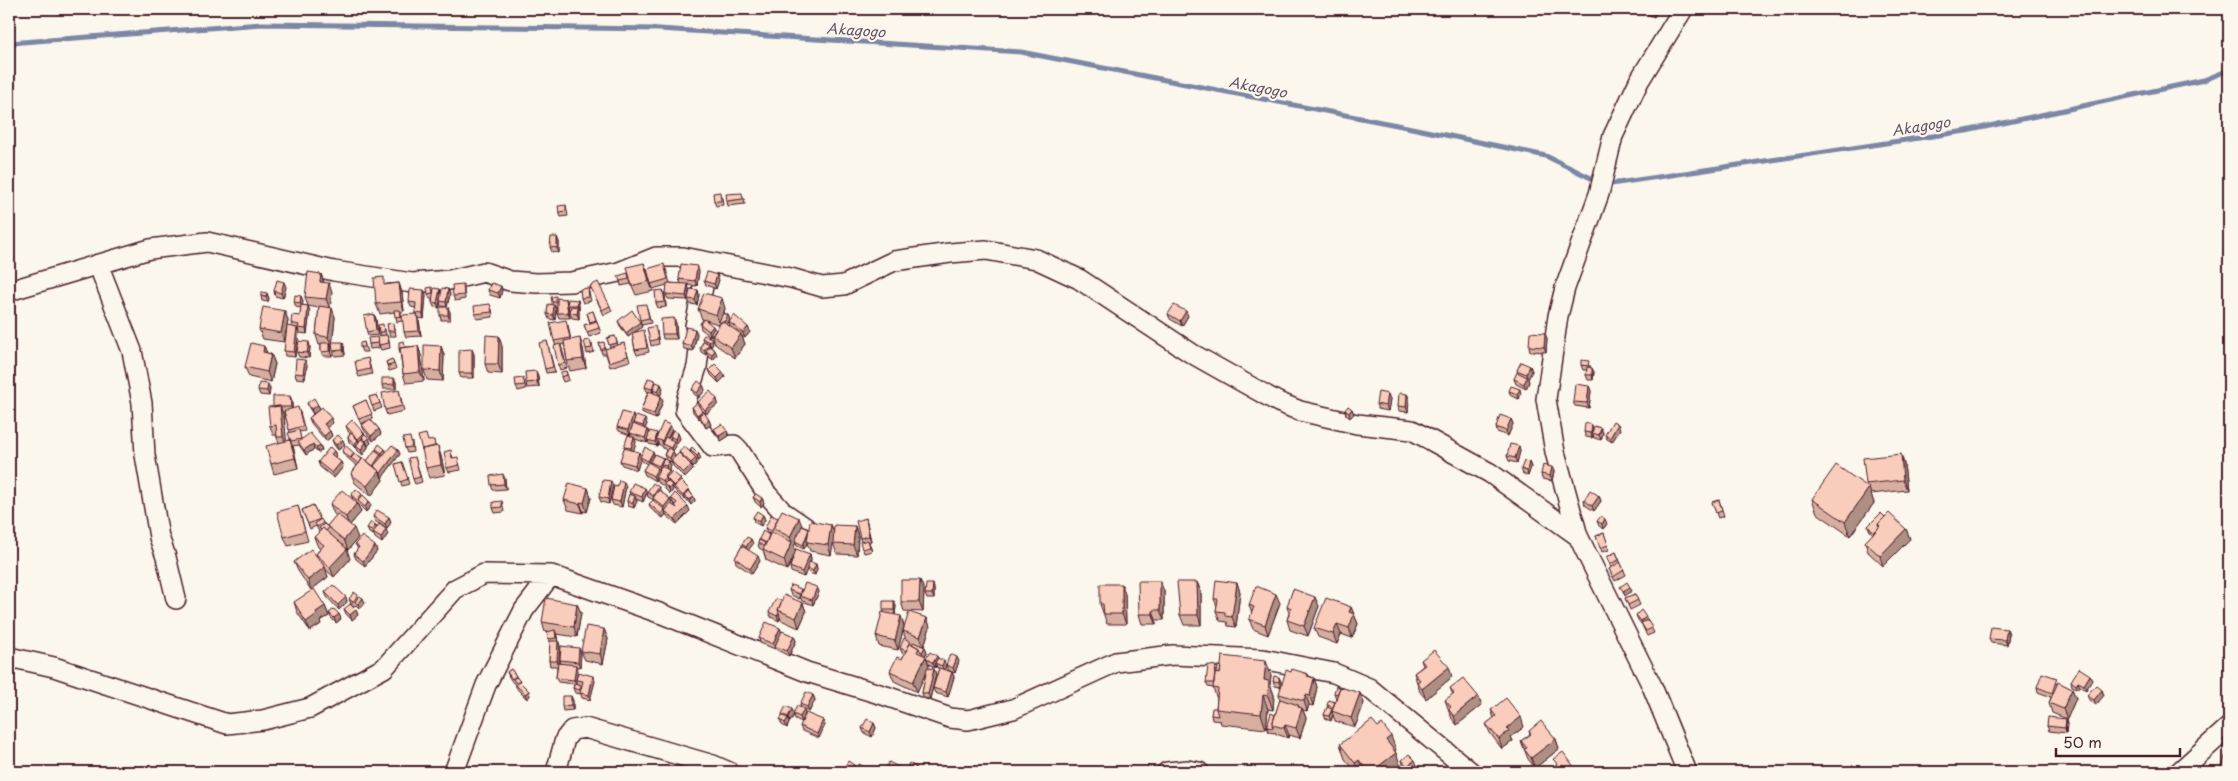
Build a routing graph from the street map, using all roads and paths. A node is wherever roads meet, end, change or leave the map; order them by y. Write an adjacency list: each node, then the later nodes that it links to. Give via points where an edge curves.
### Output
1 (1683, 9): 6 (street, via 1639,81 1619,122 1599,194 1558,316 1546,399 1555,452)
2 (708, 262): 3 (street, via 683,257 656,257 619,272 571,282 510,281 484,272 450,280 412,283 334,271 207,242 150,249); 5 (street, via 695,326 700,342 697,366 685,410 713,447 734,445 767,494 783,512); 6 (street, via 822,287 844,285 894,262 950,253 986,250 1036,259 1079,279 1191,353 1278,402 1300,411 1357,424 1412,430 1490,473)
3 (98, 264): 4 (street); 8 (street, via 132,351 142,403 145,454 158,537)
4 (9, 291)
5 (805, 527)
6 (1578, 536): 18 (street, via 1652,686)
7 (551, 575): 9 (street, via 484,574 455,590 384,668 310,708 263,720 227,724 54,667); 12 (street, via 524,610 486,685); 17 (street, via 662,614 807,672 950,718 968,720 1013,709 1116,662 1173,655 1263,659 1334,673 1368,688)
8 (176, 599)
9 (9, 657)
10 (2229, 727): 19 (street)
11 (678, 764): 13 (street, via 614,735 585,728 572,730 565,739); 14 (street, via 713,765)
12 (454, 772)
13 (556, 772)
14 (729, 772)
15 (1167, 772): 16 (street)
16 (1199, 772)
17 (1471, 772)
18 (1687, 772)
19 (2179, 772)

